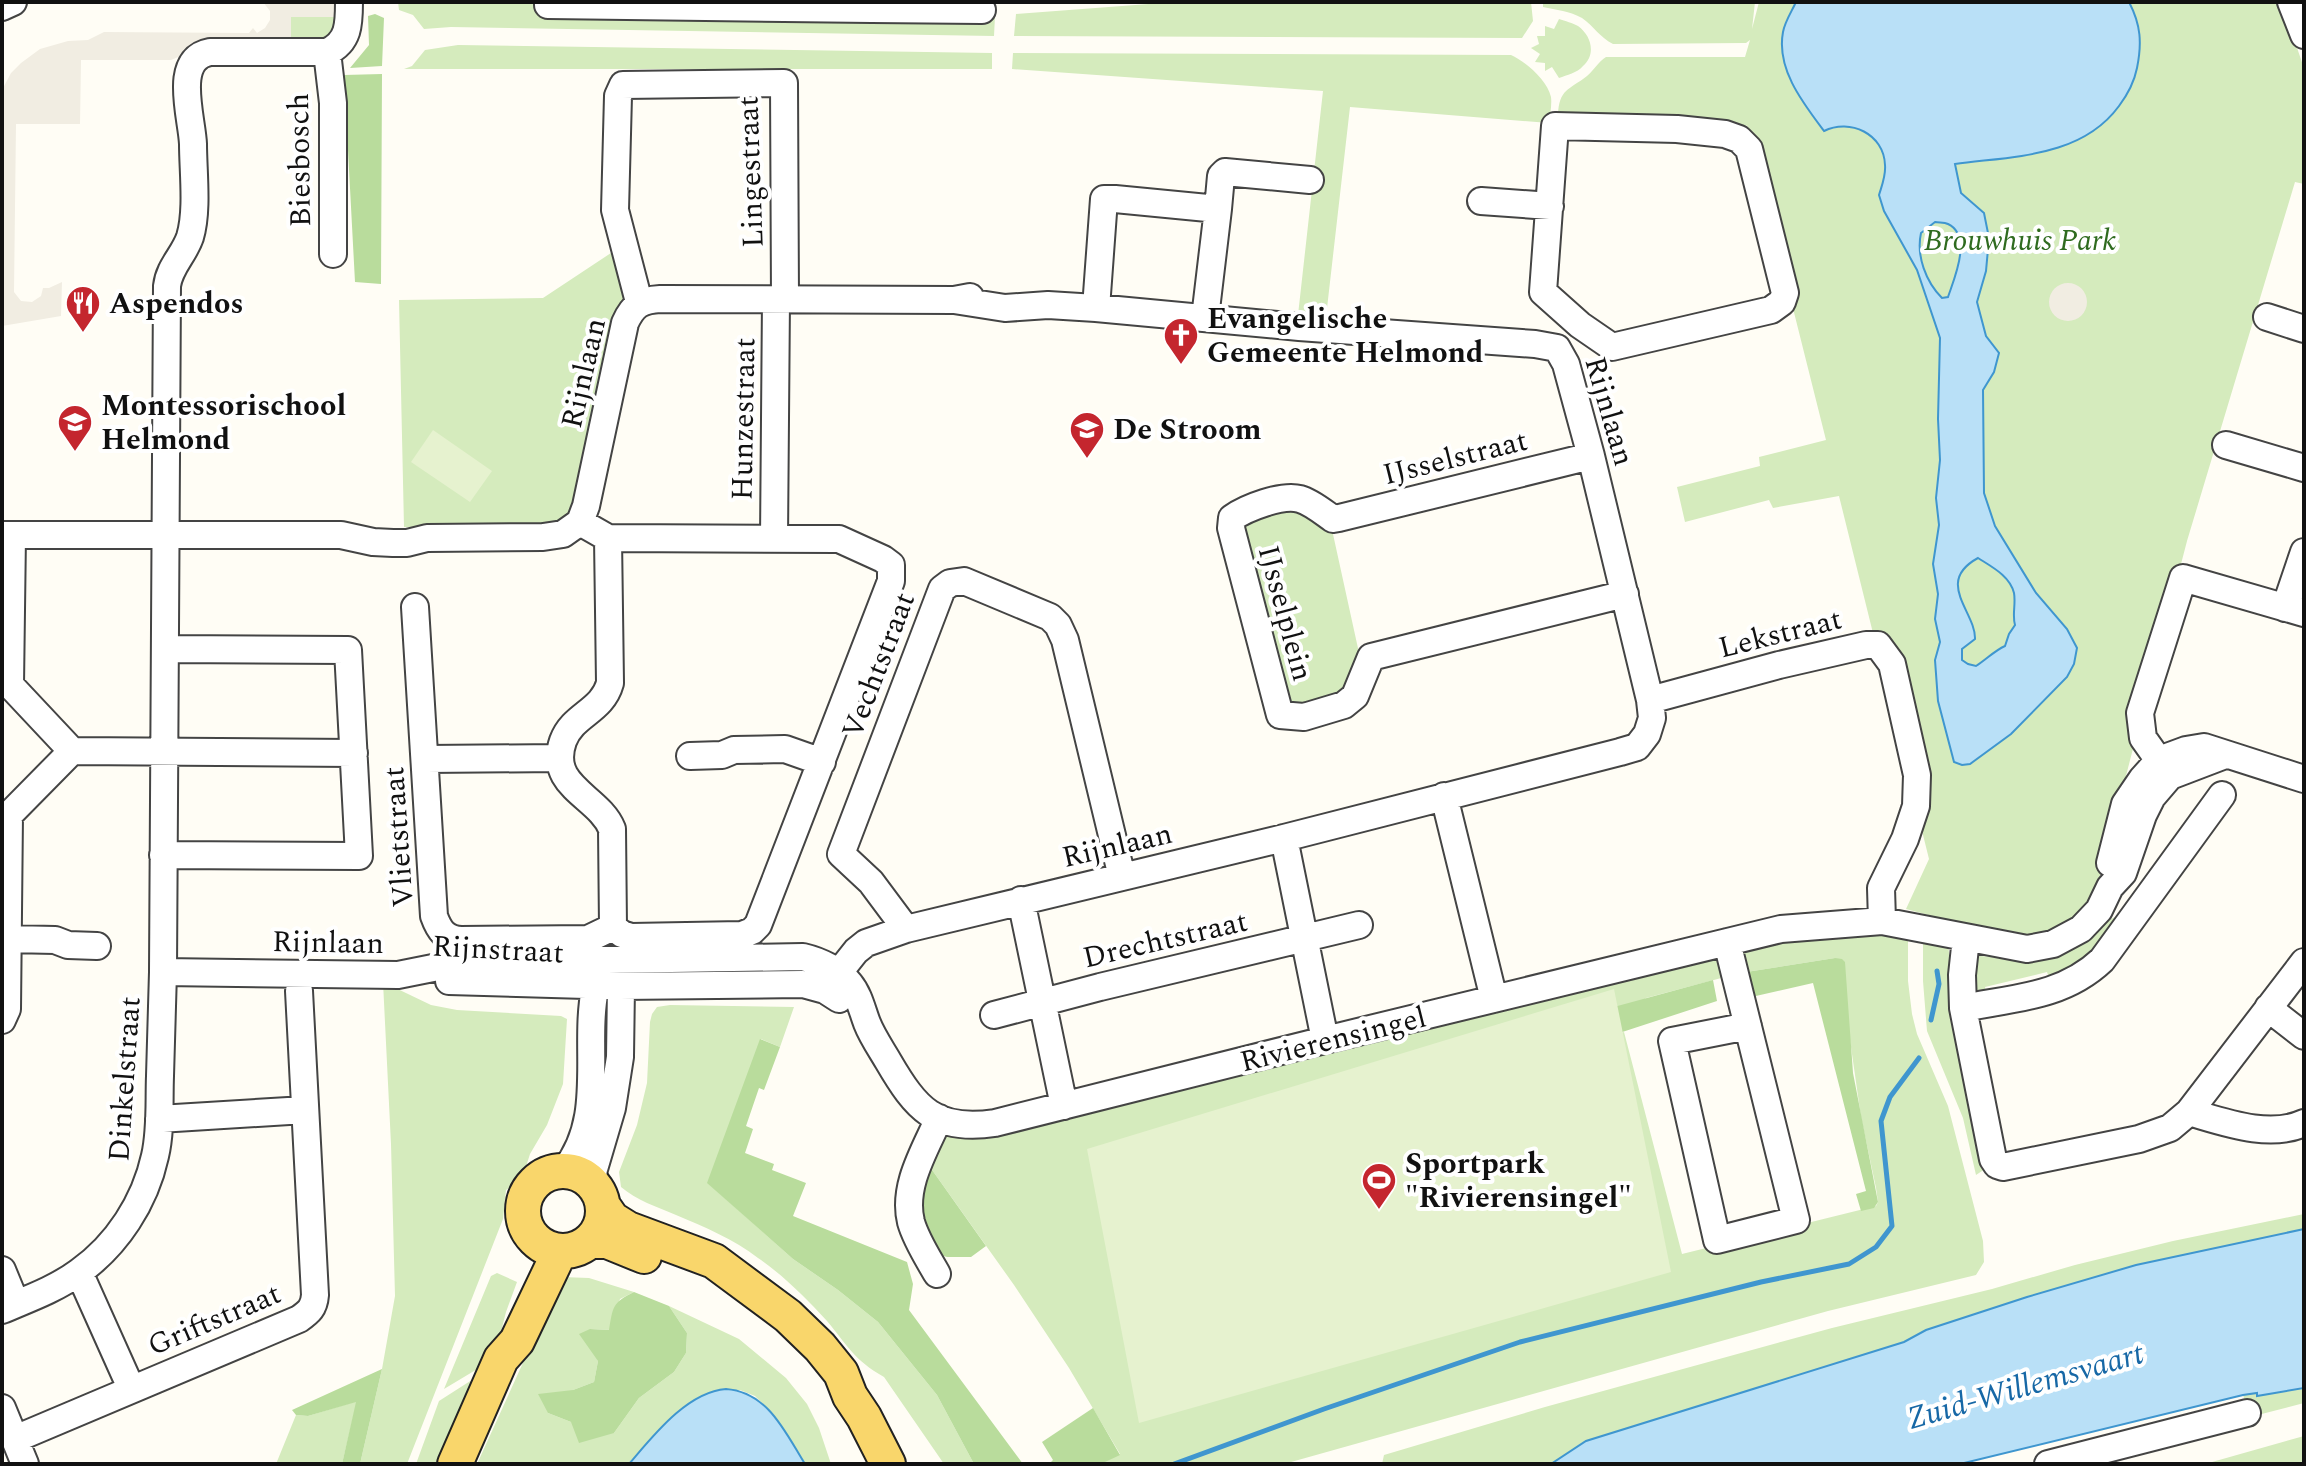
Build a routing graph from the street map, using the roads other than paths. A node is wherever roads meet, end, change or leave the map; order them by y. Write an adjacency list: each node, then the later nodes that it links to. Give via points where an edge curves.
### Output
1 (13, 2): 7 (street)
2 (349, 2): 10 (street, Biesbosch, via 348,29)
3 (363, 2): 10 (street, Biesbosch, via 358,51 338,64)
4 (548, 2): 6 (street)
5 (2291, 2): 9 (street)
6 (872, 6): 8 (street)
7 (2, 7)
8 (982, 10)
9 (2304, 35)
10 (328, 58): 15 (street, Biesbosch); 30 (street, Biesbosch, via 225,63 201,77 192,125 192,232 167,286)
11 (1310, 180): 14 (street, via 1225,172)
12 (1481, 201): 13 (street)
13 (1550, 206): 21 (street, via 1543,292); 21 (street, via 1555,126 1677,129 1739,139 1749,149 1785,293 1771,310 1612,347)
14 (1218, 209): 18 (street, via 1104,199); 20 (street)
15 (333, 254)
16 (780, 300): 17 (street, Rijnlaan); 17 (street, Lingestraat, via 784,83 623,85 618,96 615,210); 18 (street, Rijnlaan, via 954,300 1005,308); 32 (street, Hunzestraat)
17 (639, 302): 28 (street, Rijnlaan, via 625,323)
18 (1096, 308): 20 (street, Rijnlaan)
19 (2267, 317): 22 (street)
20 (1205, 318): 23 (street, Rijnlaan)
21 (1580, 325): 23 (street)
22 (2304, 329)
23 (1557, 348): 25 (street, Rijnlaan)
24 (2226, 445): 26 (street)
25 (1591, 456): 27 (street, IJsselstraat); 34 (street, Rijnlaan)
26 (2304, 468)
27 (1333, 519): 34 (street, IJsselplein, via 1302,499 1289,497 1232,518 1280,715 1304,717 1344,705 1355,696 1371,657)
28 (580, 522): 30 (street, via 563,534 543,537 427,538 407,543 353,536); 31 (street, Hunzestraat)
29 (7, 535): 30 (street); 38 (street)
30 (166, 535): 37 (street)
31 (608, 538): 32 (street, Hunzestraat); 44 (street, via 610,683 595,708 569,729)
32 (774, 539): 46 (street, Hunzestraat, via 839,539 891,565 891,581)
33 (2304, 552): 36 (street)
34 (1625, 594): 39 (street, Rijnlaan)
35 (415, 607): 45 (street, Vlietstraat)
36 (2294, 611): 47 (street, via 2183,578 2140,713 2143,738)
37 (165, 649): 41 (street); 42 (street, via 348,650)
38 (6, 689): 40 (street)
39 (1650, 700): 50 (street, Rijnlaan, via 1652,718 1637,747); 56 (street, Lekstraat, via 1878,645 1892,664 1917,775 1916,806 1881,888)
40 (72, 751): 41 (street); 51 (street)
41 (163, 752): 42 (street); 53 (street)
42 (354, 753): 53 (street, via 359,856)
43 (690, 756): 46 (street, via 785,749)
44 (560, 758): 45 (street); 58 (street, via 570,785 598,808 612,829)
45 (426, 759): 58 (street, Vlietstraat, via 434,916 442,932 453,940 588,939)
46 (822, 762): 58 (street, Hunzestraat, via 752,931 631,937)
47 (2164, 768): 48 (street, via 2186,750 2204,747); 60 (street, Rivierensingel, via 2142,779 2125,804 2109,866 2110,887 2099,910 2081,929 2053,944 2027,949)
48 (2304, 779)
49 (2222, 795): 74 (street, via 2086,975 2056,990)
50 (1444, 796): 52 (street, Rijnlaan); 72 (street)
51 (5, 813): 61 (street)
52 (1284, 838): 54 (street, Rijnlaan); 62 (street)
53 (163, 855): 67 (street)
54 (1122, 877): 55 (street, Rijnlaan); 59 (street, Vechtstraat, via 1058,625 964,581 950,583 942,589 841,854 871,882)
55 (1021, 900): 59 (street, Rijnlaan); 73 (street)
56 (1882, 921): 60 (street, Rivierensingel); 63 (street, Rivierensingel, via 1781,929)
57 (1359, 925): 62 (street, Drechtstraat)
58 (613, 927)
59 (906, 929): 69 (street, Rijnlaan, via 866,943)
60 (1966, 938): 74 (street)
61 (9, 939): 64 (street); 77 (street, via 7,1009)
62 (1303, 939): 73 (street, Drechtstraat); 80 (street)
63 (1727, 942): 72 (street, Rivierensingel); 78 (street)
64 (97, 946)
65 (608, 960): 68 (street, Rijnlaan, via 438,967); 69 (street, Rivierensingel, via 803,957 819,960); 70 (street)
66 (2304, 962): 75 (street)
67 (163, 972): 68 (street, Rijnlaan); 85 (street, Dinkelstraat)
68 (398, 975): 70 (street, Rijnstraat)
69 (831, 982): 70 (street); 84 (street, Rivierensingel, via 849,983 908,1094)
70 (609, 986): 87 (street, via 591,1016 589,1114 573,1160)
71 (299, 991): 82 (street, Griftstraat)
72 (1494, 999): 80 (street, Rivierensingel)
73 (1043, 1001): 76 (street, Drechtstraat); 81 (street)
74 (1963, 1008): 83 (street, via 1997,1165 2139,1139 2170,1128)
75 (2268, 1008): 79 (street); 83 (street)
76 (994, 1015)
77 (2, 1020)
78 (1748, 1026): 78 (street, via 1796,1220 1717,1240 1672,1041)
79 (2304, 1036)
80 (1325, 1040): 81 (street, Rivierensingel)
81 (1064, 1106): 84 (street, Rivierensingel, via 975,1126)
82 (305, 1110): 85 (street); 93 (street, Griftstraat, via 315,1295 311,1311)
83 (2189, 1112): 86 (street, via 2251,1129)
84 (939, 1118): 91 (street, via 914,1174 910,1197 911,1222)
85 (159, 1119): 90 (street, Dinkelstraat, via 148,1183 122,1230)
86 (2304, 1123)
87 (586, 1187): 88 (main road, via 601,1225); 88 (main road, via 552,1173 532,1186 526,1197 524,1221 529,1232); 94 (main road, via 612,1219 628,1229 714,1261 762,1295 820,1347 841,1373)
88 (562, 1245): 94 (main road, via 607,1241 702,1280 776,1328); 98 (main road, via 505,1333 503,1356)
89 (2, 1270): 92 (street)
90 (79, 1272): 92 (street, Dinkelstraat); 93 (street, Griftstraat)
91 (937, 1274)
92 (9, 1307)
93 (131, 1388): 96 (street, Griftstraat)
94 (850, 1396): 99 (main road)
95 (2247, 1413): 100 (street)
96 (8, 1428): 97 (street, Griftstraat)
97 (25, 1464)
98 (455, 1464)
99 (888, 1464)
100 (2048, 1464)

